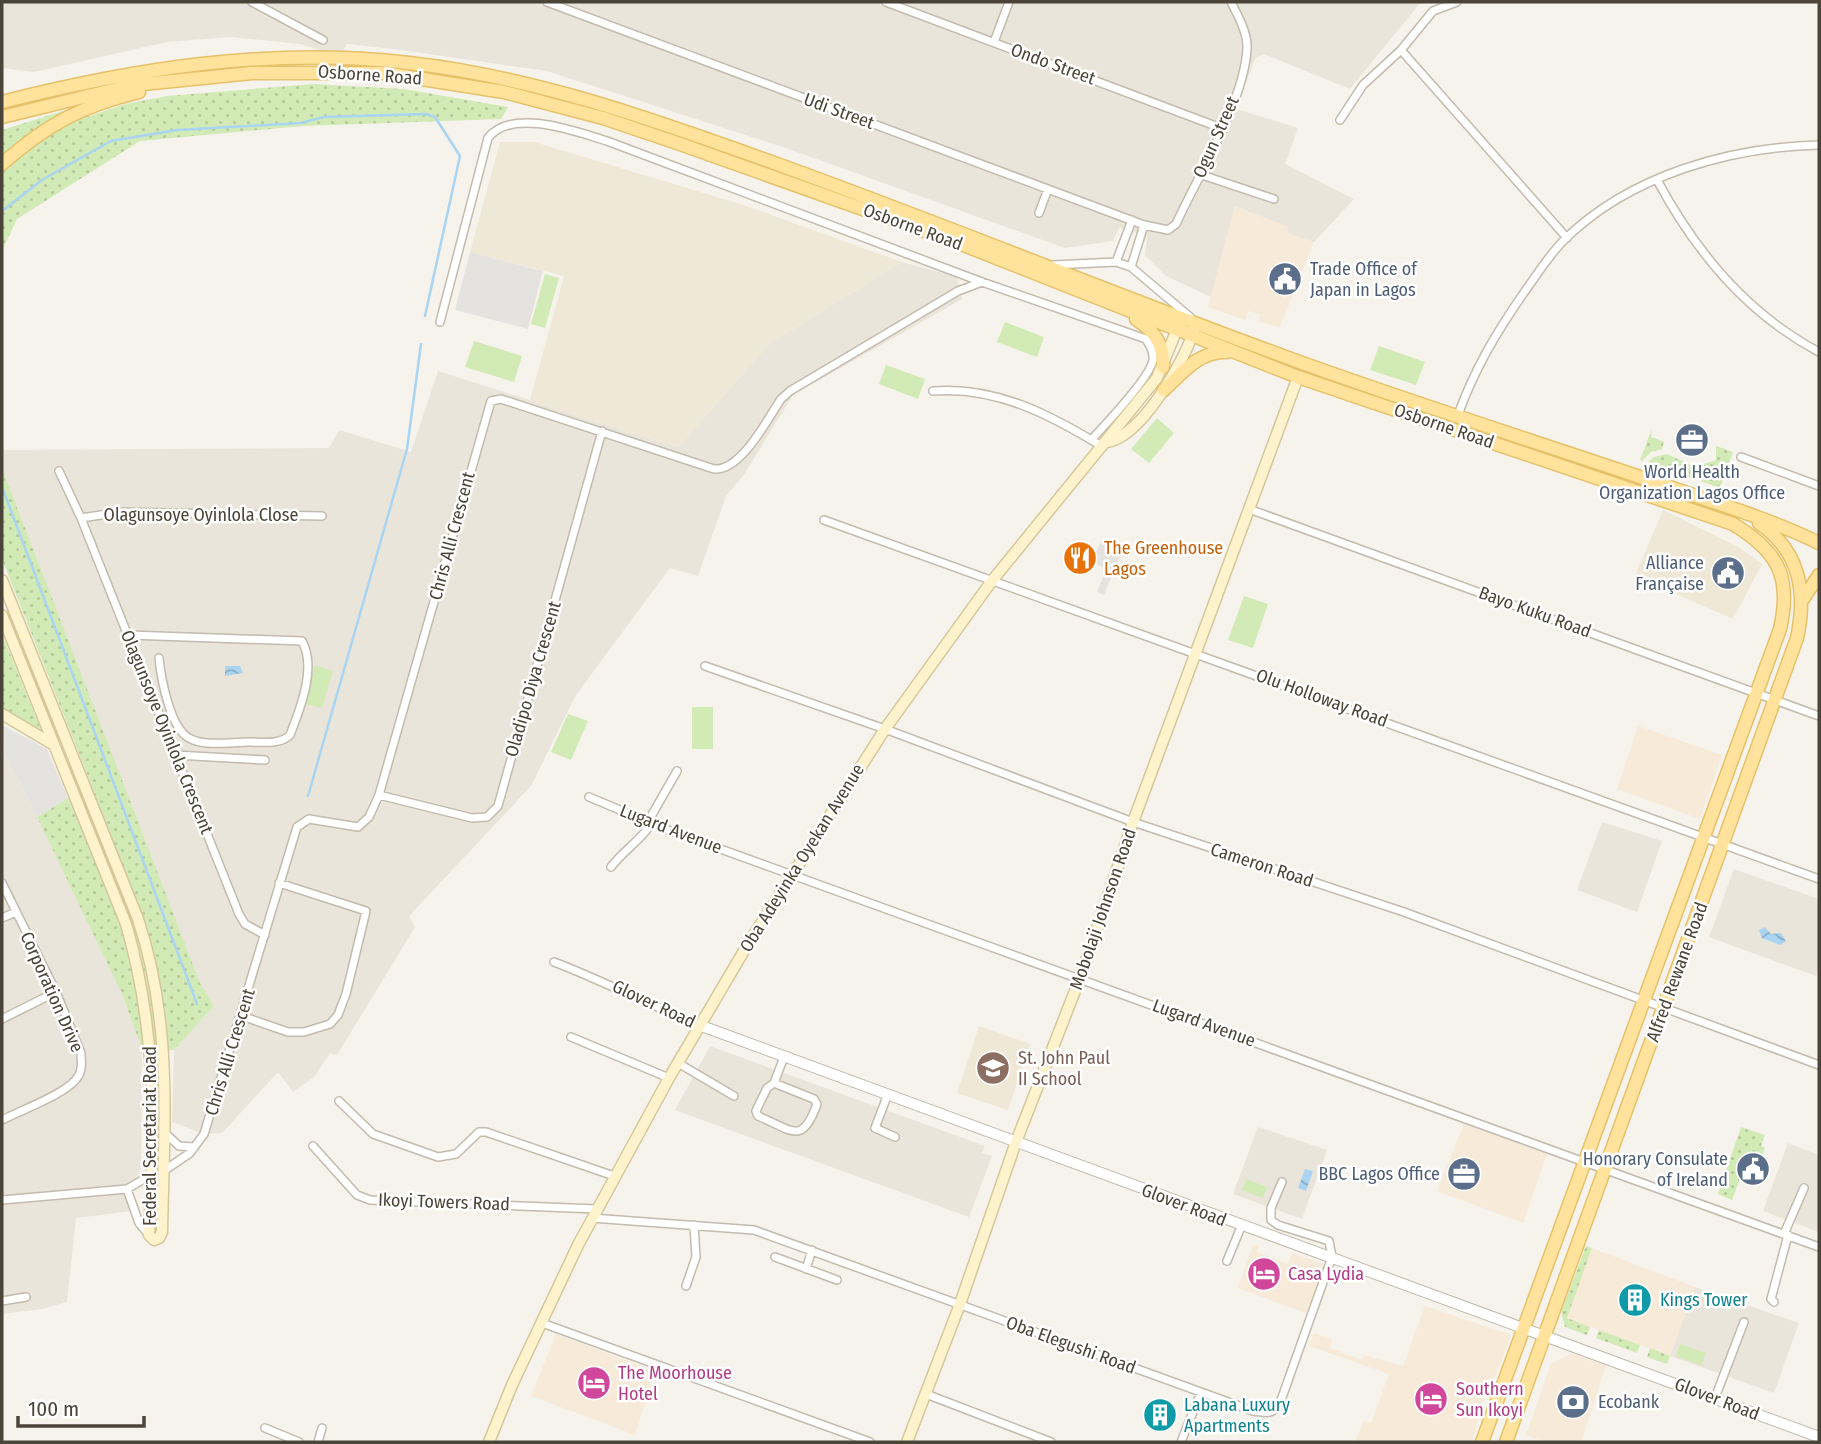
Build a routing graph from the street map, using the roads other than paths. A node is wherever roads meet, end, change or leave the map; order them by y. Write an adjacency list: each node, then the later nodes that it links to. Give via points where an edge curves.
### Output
1 (252, 2): 8 (street)
2 (547, 2): 7 (street, Udi Street)
3 (886, 2): 9 (street, Ondo Street)
4 (1009, 2): 9 (street)
5 (1231, 2): 15 (street, Ogun Street, via 1248,45 1242,75)
6 (1457, 2): 10 (street, via 1433,11)
7 (564, 5): 20 (street, Udi Street)
8 (323, 40)
9 (994, 42): 15 (street, Ondo Street)
10 (1401, 50): 14 (street, via 1363,85); 25 (street)
11 (166, 80): 13 (main road, Osborne Road); 17 (main road, via 53,123); 30 (main road, Osborne Road, via 290,71 354,72 504,92 680,144 961,244)
12 (2, 102): 27 (main road, Osborne Road, via 103,77 213,62 331,58 441,67 533,85 643,117)
13 (2, 117)
14 (1340, 120)
15 (1221, 128): 18 (street, Ogun Street)
16 (1819, 145): 19 (street, via 1769,147 1729,155)
17 (2, 164)
18 (1199, 174): 21 (street); 24 (street, Ogun Street, via 1173,228)
19 (1657, 180): 25 (street); 37 (street, via 1689,234 1729,284 1768,319)
20 (1048, 189): 22 (street); 23 (street, Udi Street)
21 (1274, 200)
22 (1039, 213)
23 (1132, 220): 24 (street, Ogun Street); 26 (street)
24 (1144, 225): 28 (street)
25 (1567, 238): 42 (street, via 1544,263 1491,340)
26 (1116, 262): 27 (street); 28 (street)
27 (1050, 265): 31 (main road, Osborne Road)
28 (1131, 267): 32 (street)
29 (982, 282): 33 (street, via 607,141 555,125 529,123 500,129 488,138); 43 (street, Chris Alli Crescent, via 958,291 790,391 738,460 724,470); 44 (street, via 1149,343 1151,367)
30 (1118, 308): 34 (main road, Osborne Road); 38 (main road, via 1159,340)
31 (1182, 316): 32 (main road, Osborne Road); 34 (main road, Oba Adeyinka Oyekan Avenue)
32 (1196, 321): 35 (main road); 42 (main road, Osborne Road)
33 (440, 323)
34 (1178, 330): 35 (main road, Osborne Road); 38 (main road, Oba Adeyinka Oyekan Avenue)
35 (1192, 336): 36 (main road, Osborne Road); 40 (main road)
36 (1232, 352): 39 (main road, Osborne Road); 40 (main road, via 1216,351 1196,360)
37 (1819, 352)
38 (1163, 367): 45 (main road, Oba Adeyinka Oyekan Avenue)
39 (1298, 377): 49 (main road, Mobolaji Johnson Road); 55 (main road, Osborne Road, via 1733,524 1760,542)
40 (1164, 390): 45 (main road, via 1122,439)
41 (933, 391): 44 (street, via 1007,400 1053,416)
42 (1458, 415): 50 (main road, Osborne Road)
43 (602, 431): 74 (street, Oladipo Diya Crescent, via 498,806 487,817 472,818); 74 (street, Chris Alli Crescent, via 501,399 488,405)
44 (1091, 440): 45 (street)
45 (1105, 445): 58 (main road, Oba Adeyinka Oyekan Avenue)
46 (1741, 457): 48 (street)
47 (59, 471): 52 (street, Olagunsoye Oyinlola Crescent)
48 (1819, 486)
49 (1249, 509): 62 (main road, Mobolaji Johnson Road); 65 (street, Bayo Kuku Road)
50 (1747, 514): 54 (main road, Osborne Road); 59 (main road, Alfred Rewane Road, via 1769,530 1789,554)
51 (322, 516): 52 (street, Olagunsoye Oyinlola Close, via 121,512)
52 (81, 518): 61 (street, Olagunsoye Oyinlola Crescent)
53 (824, 520): 58 (street, Olu Holloway Road)
54 (1819, 543)
55 (1780, 570): 65 (main road, Alfred Rewane Road, via 1784,612)
56 (1819, 575): 59 (main road)
57 (2, 580): 106 (main road, Federal Secretariat Road, via 143,934 164,1043)
58 (991, 582): 62 (street, Olu Holloway Road); 69 (main road, Oba Adeyinka Oyekan Avenue)
59 (1803, 599): 66 (main road, Alfred Rewane Road, via 1797,638)
60 (2, 615): 70 (main road, Federal Secretariat Road)
61 (129, 635): 63 (street, via 302,641 307,678 290,735 279,742 204,742 186,737 164,691); 71 (street, Olagunsoye Oyinlola Crescent)
62 (1195, 651): 77 (main road, Mobolaji Johnson Road); 78 (street, Olu Holloway Road)
63 (159, 658)
64 (705, 666): 69 (street, Cameron Road)
65 (1757, 692): 66 (street, Bayo Kuku Road); 78 (main road, Alfred Rewane Road)
66 (1776, 700): 68 (street, Bayo Kuku Road); 79 (main road, Alfred Rewane Road)
67 (2, 714): 70 (main road)
68 (1819, 716)
69 (884, 729): 77 (street, Cameron Road); 81 (main road, Oba Adeyinka Oyekan Avenue)
70 (54, 745): 114 (main road, Federal Secretariat Road, via 126,924 140,974 151,1043)
71 (176, 755): 72 (street); 87 (street, Olagunsoye Oyinlola Crescent, via 239,914)
72 (265, 760)
73 (677, 771): 76 (street)
74 (379, 795): 84 (street, Chris Alli Crescent, via 369,817 358,827 302,821)
75 (589, 797): 76 (street, Lugard Avenue)
76 (650, 822): 80 (street, via 640,841 624,849); 81 (street, Lugard Avenue)
77 (1132, 822): 89 (main road, Mobolaji Johnson Road); 91 (street, Cameron Road, via 1404,912)
78 (1703, 838): 79 (street, Olu Holloway Road); 91 (main road, Alfred Rewane Road)
79 (1723, 844): 82 (street, Olu Holloway Road); 92 (main road, Alfred Rewane Road)
80 (611, 867)
81 (793, 874): 89 (street, Lugard Avenue); 95 (main road, Oba Adeyinka Oyekan Avenue)
82 (1819, 879)
83 (2, 883): 85 (street, Corporation Drive)
84 (279, 883): 87 (street, Chris Alli Crescent); 93 (street, via 366,911 346,993 330,1024 312,1030 288,1032)
85 (16, 912): 86 (street); 90 (street, Corporation Drive)
86 (2, 918)
87 (265, 935): 93 (street, Chris Alli Crescent)
88 (554, 962): 95 (street, Glover Road)
89 (1080, 978): 108 (main road, Mobolaji Johnson Road); 111 (street, Lugard Avenue)
90 (56, 992): 94 (street); 105 (street, Corporation Drive, via 81,1053 77,1079)
91 (1643, 1002): 92 (street, Cameron Road); 111 (main road, Alfred Rewane Road)
92 (1665, 1010): 99 (street, Cameron Road); 112 (main road, Alfred Rewane Road)
93 (242, 1016): 110 (street, Chris Alli Crescent, via 204,1134)
94 (2, 1018)
95 (699, 1025): 97 (street, Glover Road); 98 (main road, Oba Adeyinka Oyekan Avenue)
96 (571, 1037): 100 (street)
97 (784, 1057): 101 (street); 102 (street, Glover Road)
98 (678, 1063): 100 (main road, Oba Adeyinka Oyekan Avenue); 103 (street)
99 (1819, 1065)
100 (669, 1078): 115 (main road, Oba Adeyinka Oyekan Avenue)
101 (774, 1083): 101 (street, via 814,1099 817,1104 809,1128 797,1132 758,1116 762,1095)
102 (888, 1094): 107 (street, via 875,1128); 108 (street, Glover Road)
103 (734, 1096)
104 (339, 1101): 115 (street, via 373,1134 401,1147 438,1157 456,1154 479,1132 486,1132)
105 (2, 1120)
106 (166, 1134): 110 (street, via 178,1146); 113 (main road, Federal Secretariat Road)
107 (895, 1137)
108 (1016, 1142): 122 (street, Glover Road); 136 (main road, Mobolaji Johnson Road)
109 (313, 1146): 120 (street, Ikoyi Towers Road, via 357,1195 370,1200)
110 (194, 1147): 113 (street, Chris Alli Crescent)
111 (1584, 1161): 112 (street, Lugard Avenue); 139 (main road, Alfred Rewane Road)
112 (1606, 1169): 123 (street, Lugard Avenue); 140 (main road, Alfred Rewane Road)
113 (165, 1170): 124 (main road, Federal Secretariat Road, via 162,1232 154,1240)
114 (151, 1175): 118 (street); 124 (main road, Federal Secretariat Road)
115 (614, 1176): 120 (main road, Oba Adeyinka Oyekan Avenue)
116 (1282, 1182): 128 (street, via 1271,1220 1329,1241)
117 (1804, 1188): 123 (street)
118 (127, 1189): 119 (street); 124 (street, via 139,1223)
119 (2, 1200)
120 (595, 1213): 121 (street, Oba Elegushi Road); 138 (main road, Oba Adeyinka Oyekan Avenue)
121 (694, 1225): 126 (street, Oba Elegushi Road, via 754,1230); 132 (street, via 695,1263)
122 (1241, 1227): 128 (street, Glover Road); 129 (street)
123 (1786, 1235): 125 (street, Lugard Avenue); 135 (street, via 1773,1283)
124 (149, 1236)
125 (1819, 1247)
126 (812, 1250): 130 (street); 136 (street, Oba Elegushi Road)
127 (775, 1257): 130 (street)
128 (1332, 1257): 139 (street, Glover Road); 141 (street, Oba Elegushi Road, via 1275,1411 1253,1411)
129 (1227, 1261)
130 (806, 1269): 131 (street)
131 (837, 1280)
132 (686, 1286)
133 (26, 1297): 134 (street)
134 (2, 1301)
135 (1774, 1302)
136 (960, 1304): 141 (street, Oba Elegushi Road); 142 (main road, Mobolaji Johnson Road)
137 (1744, 1322): 143 (street)
138 (542, 1323): 149 (main road, Oba Adeyinka Oyekan Avenue); 150 (street)
139 (1525, 1326): 140 (street, Glover Road); 154 (main road, Alfred Rewane Road)
140 (1546, 1334): 143 (street, Glover Road); 155 (main road, Alfred Rewane Road)
141 (1201, 1392): 153 (street)
142 (926, 1394): 151 (main road, Mobolaji Johnson Road); 152 (street)
143 (1715, 1398): 146 (street, Glover Road)
144 (323, 1428): 148 (street)
145 (265, 1429): 147 (street)
146 (1819, 1437)
147 (299, 1442)
148 (318, 1442)
149 (489, 1442)
150 (870, 1442)
151 (907, 1442)
152 (1051, 1442)
153 (1181, 1442)
154 (1482, 1442)
155 (1506, 1442)

